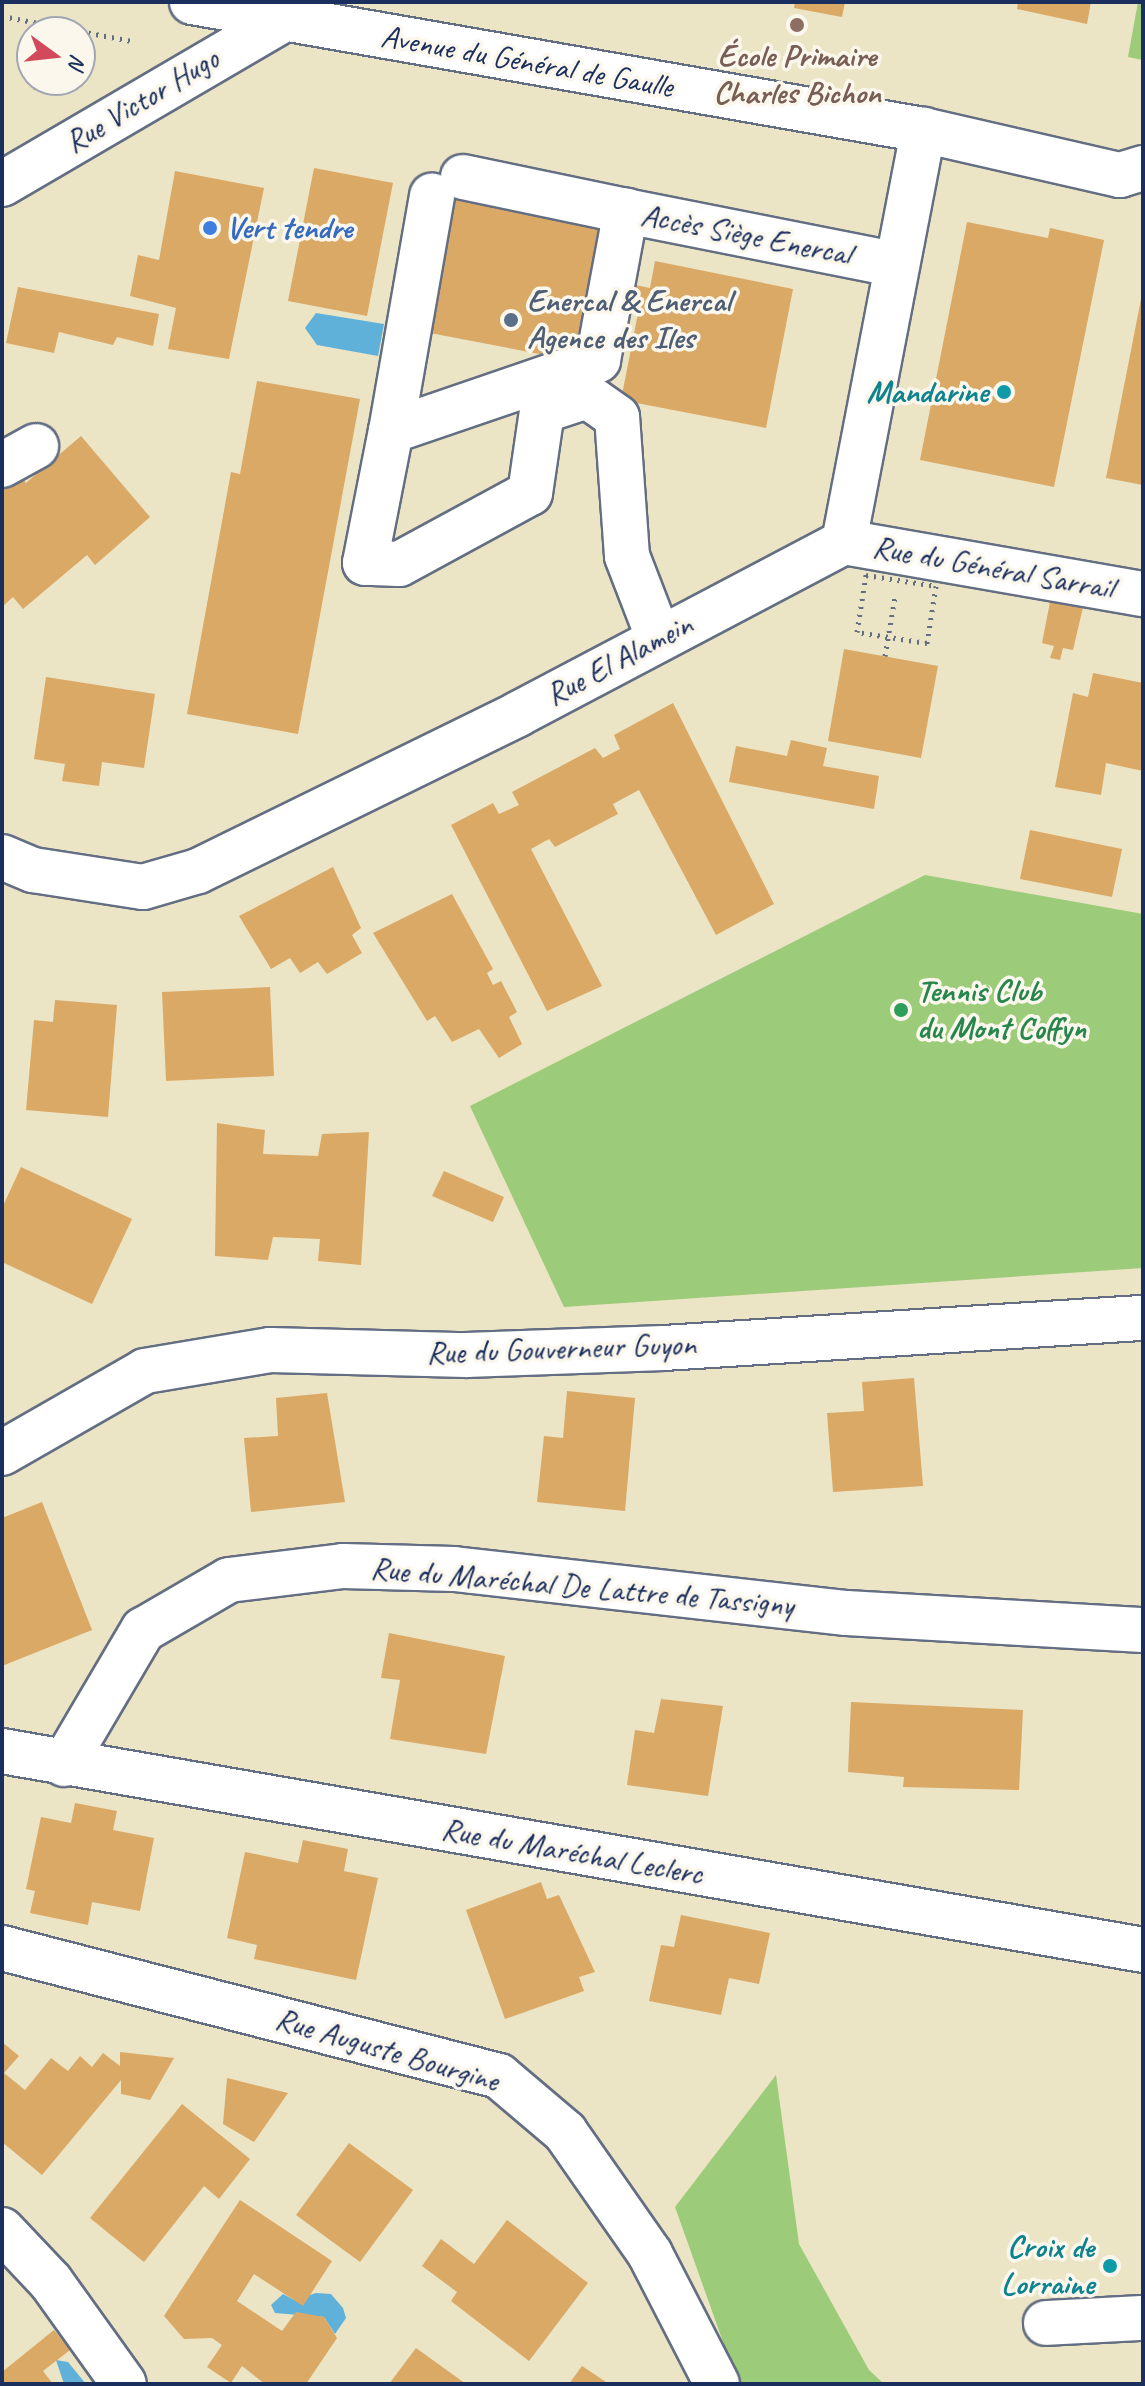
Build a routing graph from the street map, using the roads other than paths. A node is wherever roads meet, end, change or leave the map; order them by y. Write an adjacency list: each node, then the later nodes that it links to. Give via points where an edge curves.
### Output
1 (192, 2): 2 (street, Avenue du Général de Gaulle)
2 (285, 11): 3 (street, Avenue du Général de Gaulle); 5 (street, Rue Victor Hugo)
3 (923, 130): 4 (street, Avenue du Général de Gaulle); 7 (street)
4 (1135, 174)
5 (2, 184)
6 (626, 211): 7 (street, Accès Siège Enercal); 8 (street, Accès Siège Enercal, via 598,360); 8 (street, via 447,186)
7 (894, 264): 9 (street)
8 (391, 431): 11 (street, via 365,563 399,564 530,493 542,411 587,396 617,417 627,556)
9 (844, 542): 10 (street, Rue du Général Sarrail, via 900,566); 11 (street, Rue El Alamein)
10 (1143, 594)
11 (659, 639): 12 (street, Rue El Alamein, via 198,871 143,887 33,870)
12 (2, 857)
13 (1143, 1318): 14 (street, Rue du Gouverneur Guyon, via 649,1349 466,1355 270,1350 145,1371)
14 (2, 1453)
15 (1143, 1630): 17 (street, Rue du Maréchal De Lattre de Tassigny, via 847,1613 454,1569 343,1566 229,1580 143,1630)
16 (2, 1751): 17 (street, Rue du Maréchal Leclerc)
17 (64, 1764): 19 (street, Rue du Maréchal Leclerc)
18 (2, 1948): 24 (street, Rue Auguste Bourgine, via 499,2076 565,2132 650,2254)
19 (1143, 1950)
20 (2, 2230): 23 (street, via 51,2282)
21 (1143, 2318): 22 (street)
22 (1046, 2323)
23 (124, 2384)
24 (717, 2384)

